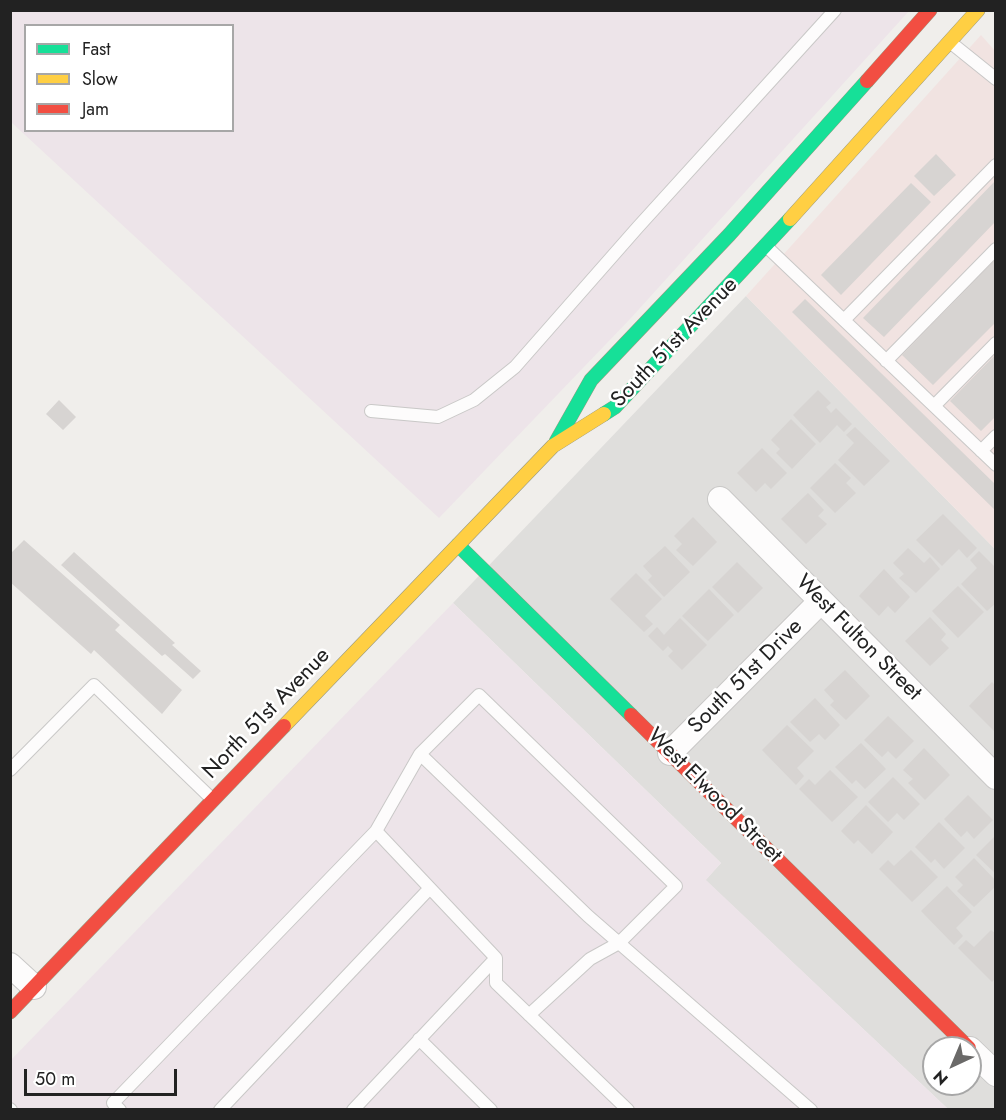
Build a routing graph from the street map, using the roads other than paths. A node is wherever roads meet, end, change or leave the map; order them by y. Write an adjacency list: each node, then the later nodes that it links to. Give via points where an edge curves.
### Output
1 (835, 10): 13 (lane, via 515,368 474,400 438,417)
2 (978, 10): 4 (main road, South 51st Avenue)
3 (926, 19): 4 (main road); 15 (main road, South 51st Avenue, via 591,380)
4 (950, 42): 5 (lane); 7 (main road, South 51st Avenue)
5 (996, 79)
6 (996, 165): 9 (lane)
7 (766, 246): 9 (lane); 15 (main road, South 51st Avenue, via 615,407)
8 (996, 249): 11 (lane)
9 (844, 320): 11 (lane)
10 (996, 344): 12 (lane)
11 (886, 361): 12 (lane)
12 (934, 406): 16 (lane)
13 (371, 411)
14 (996, 436): 16 (lane)
15 (553, 446): 19 (main road, North 51st Avenue)
16 (981, 451): 17 (lane)
17 (996, 465)
18 (720, 499): 20 (street, West Fulton Street)
19 (458, 545): 21 (main road, West Elwood Street); 25 (main road, North 51st Avenue)
20 (821, 601): 21 (street, South 51st Drive); 24 (street, West Fulton Street)
21 (670, 753): 34 (main road, West Elwood Street)
22 (420, 754): 26 (lane); 28 (lane); 28 (lane, via 479,695 676,886)
23 (10, 770): 25 (lane, via 94,685)
24 (996, 777)
25 (213, 800): 31 (main road, North 51st Avenue)
26 (376, 831): 27 (lane); 38 (lane, via 113,1103)
27 (430, 888): 29 (lane); 39 (lane)
28 (619, 943): 33 (lane, via 590,959); 43 (lane)
29 (496, 958): 33 (lane, via 496,983); 35 (lane)
30 (10, 965): 31 (street)
31 (34, 987): 32 (main road, North 51st Avenue)
32 (10, 1012)
33 (530, 1015): 42 (lane)
34 (958, 1036)
35 (419, 1040): 40 (lane); 41 (lane)
36 (982, 1060): 37 (street, West Elwood Street)
37 (994, 1071)
38 (120, 1110)
39 (220, 1110)
40 (353, 1110)
41 (491, 1110)
42 (628, 1110)
43 (811, 1110)

